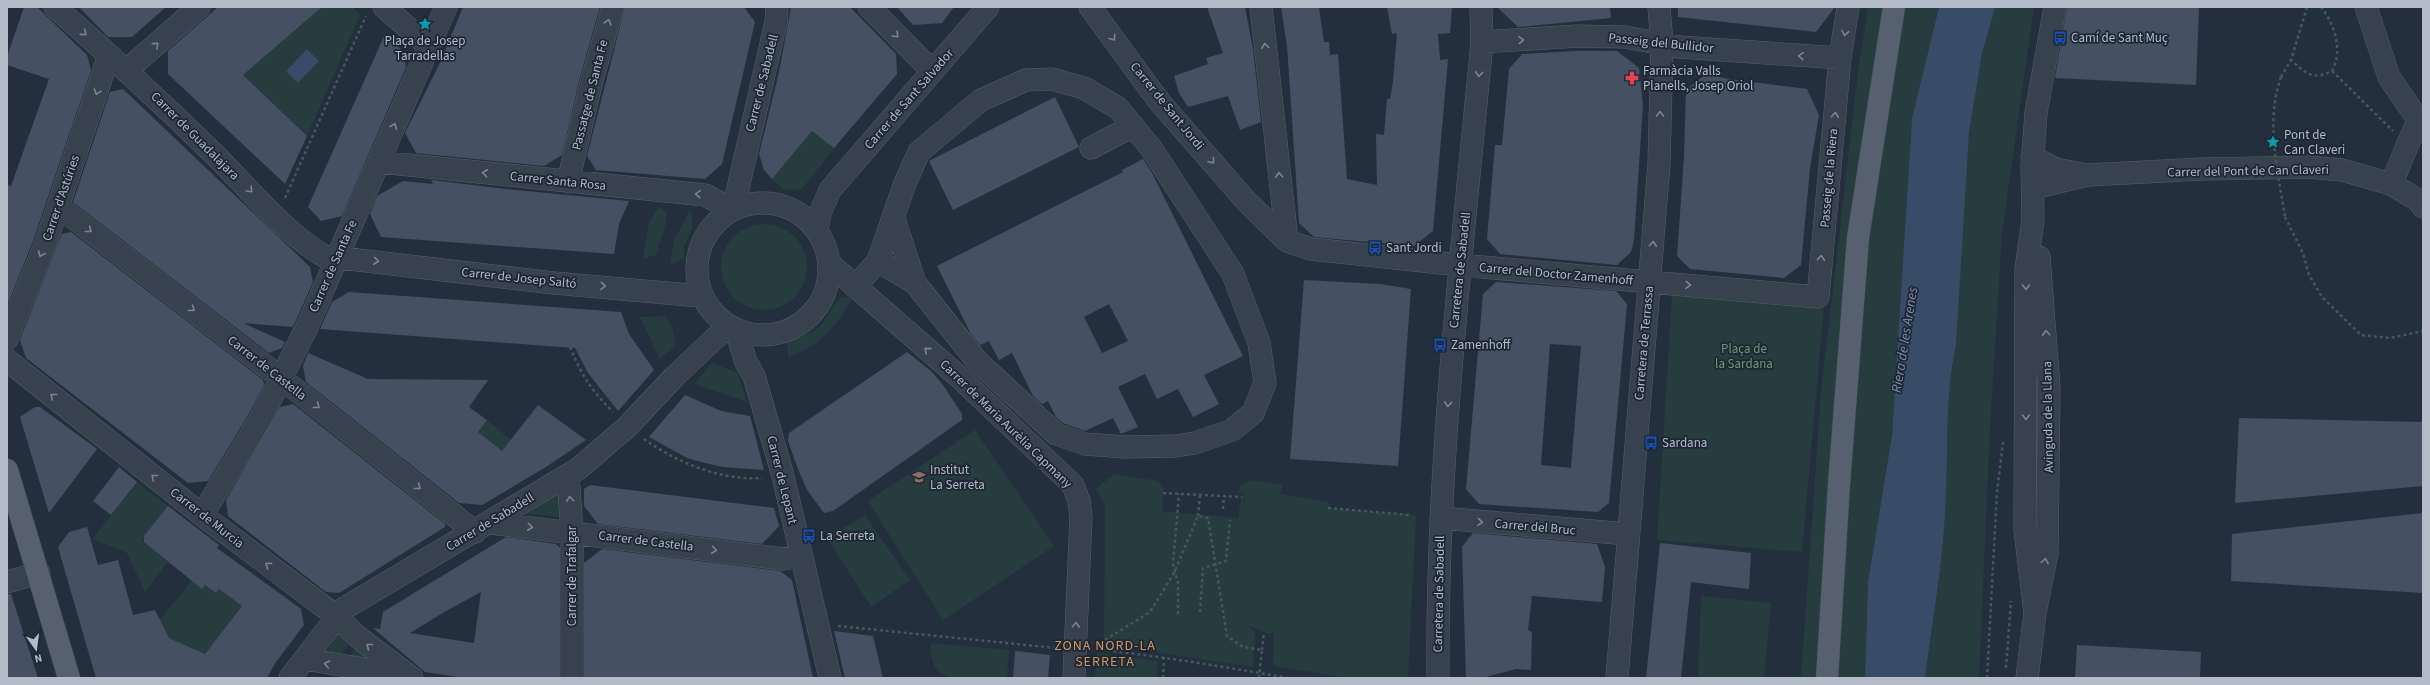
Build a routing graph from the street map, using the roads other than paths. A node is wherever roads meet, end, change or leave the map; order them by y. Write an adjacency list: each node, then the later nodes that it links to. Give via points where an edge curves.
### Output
1 (55, 7): 20 (street, Carrer de Guadalajara, one-way to 20)
2 (199, 7): 22 (street, one-way to 2)
3 (446, 7): 19 (street, Carrer de Santa Fe)
4 (613, 7): 31 (street, Passatge de Santa Fe, one-way to 4, via 592,80)
5 (777, 7): 27 (street, Carrer de Sabadell, via 776,22)
6 (869, 7): 23 (street, one-way to 23)
7 (988, 7): 23 (street, Carrer de Sant Salvador)
8 (1090, 7): 34 (street, Carrer de Sant Jordi, one-way to 34, via 1158,100)
9 (1261, 7): 35 (street, one-way to 9, via 1278,151)
10 (1481, 7): 17 (street, Carretera de Sabadell)
11 (1659, 7): 18 (street, Carretera de Terrassa)
12 (1848, 7): 21 (street, Passeig de la Riera, one-way to 21)
13 (1894, 7): 80 (main road, via 1858,238)
14 (2055, 7): 29 (street, via 2036,113)
15 (2366, 7): 24 (street, via 2389,77)
16 (376, 11): 19 (street)
17 (1482, 42): 18 (street, Passeig del Bullidor, one-way to 18, via 1578,36 1625,37); 47 (street, Carretera de Sabadell, one-way to 47)
18 (1662, 44): 21 (street, Passeig del Bullidor, one-way to 18); 49 (street, Carretera de Terrassa, one-way to 18, via 1659,164)
19 (429, 46): 28 (street, Carrer de Santa Fe, one-way to 19)
20 (109, 54): 22 (street, Carrer de Guadalajara); 37 (street, Carrer d'Astúries, one-way to 37)
21 (1840, 58): 51 (street, Passeig de la Riera, one-way to 21)
22 (127, 70): 44 (street, Carrer de Guadalajara, one-way to 44, via 312,249 324,256)
23 (932, 71): 33 (street, Carrer de Sant Salvador)
24 (2421, 122): 32 (street, via 2406,144 2406,152)
25 (1133, 126): 26 (street); 41 (street, via 1118,108 1084,88 1052,79 1026,80 981,100 919,152 905,183); 48 (street, via 1151,148 1233,274 1260,343 1264,383 1253,413 1232,430 1195,443 1169,446 1125,447 1085,444 1056,434 977,360)
26 (1090, 148)
27 (744, 158): 36 (street, Carrer de Sabadell, via 752,185); 40 (street, Carrer de Sabadell)
28 (379, 162): 31 (street, Carrer Santa Rosa, one-way to 28); 44 (street, Carrer de Santa Fe)
29 (2032, 174): 30 (street, Carrer del Pont de Can Claveri); 30 (street, Carrer del Pont de Can Claveri, via 2056,169); 81 (street, Avinguda de la Llana, via 2033,220 2026,269 2025,530 2035,613)
30 (2088, 175): 32 (street, Carrer del Pont de Can Claveri, via 2308,167 2342,170)
31 (568, 182): 40 (street, Carrer Santa Rosa, one-way to 31, via 705,195)
32 (2391, 184): 38 (street, Carrer del Pont de Can Claveri, via 2418,200)
33 (830, 190): 39 (street, Carrer de Sant Salvador); 42 (street, Carrer de Sant Salvador, via 820,213)
34 (1248, 202): 35 (street, Carrer de Sant Jordi, via 1262,209); 43 (street, Carrer de Sant Jordi)
35 (1276, 202): 43 (street)
36 (764, 204): 39 (street); 40 (street, via 756,203)
37 (58, 206): 55 (street, Carrer d'Astúries, one-way to 55); 59 (street, Carrer de Castella, one-way to 59)
38 (2423, 207)
39 (790, 209): 42 (street, via 805,217)
40 (733, 210): 52 (street, via 718,220 700,246 696,278)
41 (894, 219): 45 (street); 48 (street)
42 (817, 230): 46 (street, via 824,242)
43 (1287, 241): 47 (street, Carrer de Sant Jordi, via 1311,249)
44 (338, 257): 52 (street, Carrer de Josep Saltó, one-way to 52); 59 (street, Carrer de Santa Fe)
45 (878, 261): 48 (street); 50 (street)
46 (830, 264): 50 (street, Carrer de Maria Aurèlia Capmany); 54 (street, via 827,289 819,305 798,326 780,334)
47 (1460, 265): 49 (street, Carrer del Doctor Zamenhoff); 63 (street, Carretera de Sabadell, one-way to 63)
48 (915, 283)
49 (1649, 283): 51 (street, Carrer del Doctor Zamenhoff, one-way to 51); 66 (street, Carretera de Terrassa)
50 (855, 287): 77 (street, Carrer de Maria Aurèlia Capmany, one-way to 50, via 1081,517 1079,501 1073,486 958,376)
51 (1818, 297)
52 (704, 302): 53 (street); 57 (street, Carrer de Sabadell, via 703,330)
53 (732, 328): 54 (street, via 747,335); 57 (street, Carrer de Sabadell); 58 (street, Carrer de Lepant)
54 (758, 336): 58 (street, Carrer de Lepant, via 754,355)
55 (7, 339)
56 (7, 360): 62 (street, Carrer de Murcia, one-way to 56)
57 (690, 362): 61 (street, Carrer de Sabadell, via 627,427)
58 (754, 376): 67 (street, Carrer de Lepant)
59 (281, 378): 62 (street, Carrer de Santa Fe, via 261,418); 64 (street, Carrer de Castella, one-way to 64)
60 (7, 470): 68 (main road)
61 (568, 475): 64 (street, Carrer de Sabadell); 65 (street, Carrer de Trafalgar, one-way to 61)
62 (202, 515): 70 (street, Carrer de Murcia, one-way to 62)
63 (1441, 518): 66 (street, Carrer del Bruc, one-way to 66); 78 (street, Carretera de Sabadell)
64 (483, 527): 65 (street, Carrer de Castella, one-way to 65); 70 (street, Carrer de Sabadell, via 343,609)
65 (572, 532): 67 (street, Carrer de Castella, one-way to 67, via 783,559); 75 (street, Carrer de Trafalgar)
66 (1628, 534): 79 (street, Carretera de Terrassa)
67 (801, 556): 76 (street, Carrer de Lepant)
68 (39, 573): 69 (street); 73 (main road)
69 (7, 582)
70 (336, 616): 71 (street, Carrer de Sabadell); 72 (street, Carrer de Murcia, one-way to 70, via 358,637)
71 (305, 659): 72 (street, Carrer de Murcia, one-way to 71); 74 (street, Carrer de Sabadell)
72 (409, 677)
73 (69, 678)
74 (290, 678)
75 (572, 678)
76 (830, 678)
77 (1074, 678)
78 (1438, 678)
79 (1617, 678)
80 (1827, 678)
81 (2027, 678)

